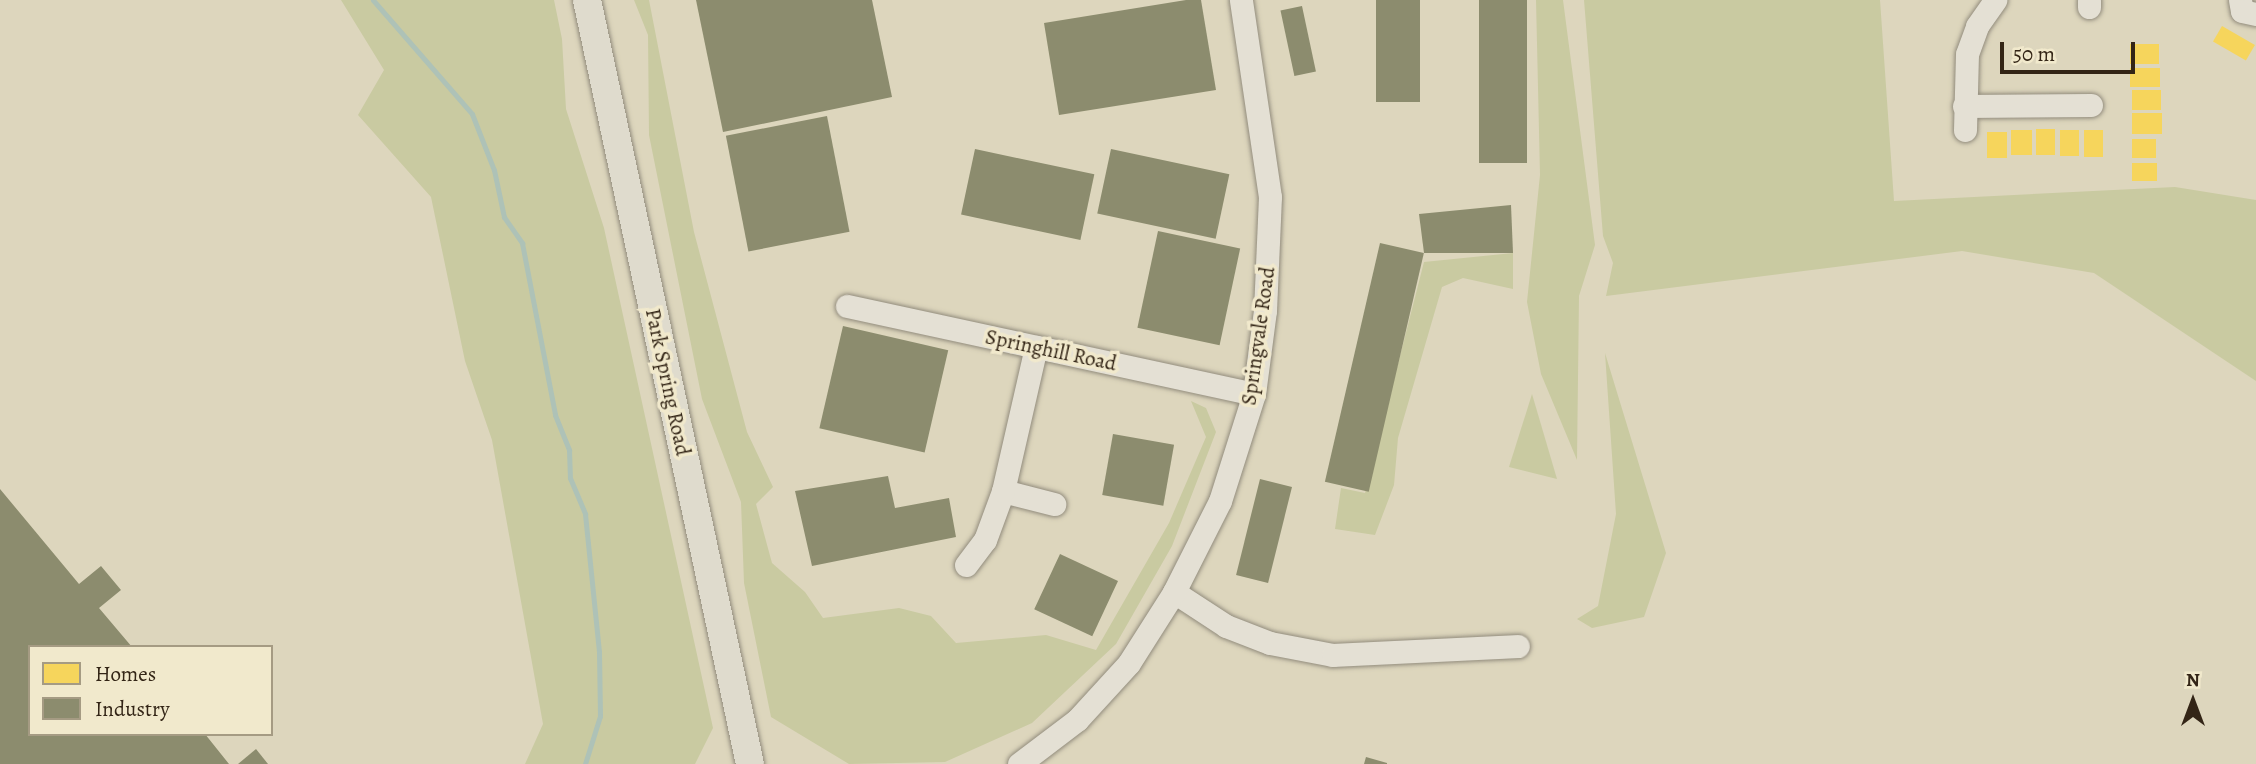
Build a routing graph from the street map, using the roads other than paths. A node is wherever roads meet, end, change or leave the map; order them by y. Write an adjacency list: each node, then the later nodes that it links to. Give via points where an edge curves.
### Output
1 (587, 0): 15 (main road, Park Spring Road)
2 (1241, 0): 9 (street, Springvale Road, via 1270,197 1265,311)
3 (1994, 0): 5 (street, via 1971,38)
4 (2091, 105): 5 (street)
5 (1964, 107): 6 (street)
6 (1965, 130)
7 (847, 306): 8 (street, Springhill Road)
8 (1036, 347): 9 (street, Springhill Road); 10 (street)
9 (1254, 394): 13 (street, Springvale Road, via 1220,501)
10 (1003, 491): 11 (street); 12 (street, via 985,540)
11 (1054, 504)
12 (966, 565)
13 (1174, 592): 14 (street, via 1226,626 1259,639 1333,655); 16 (street, Springvale Road, via 1129,663 1077,720)
14 (1518, 646)
15 (750, 764)
16 (1019, 764)

